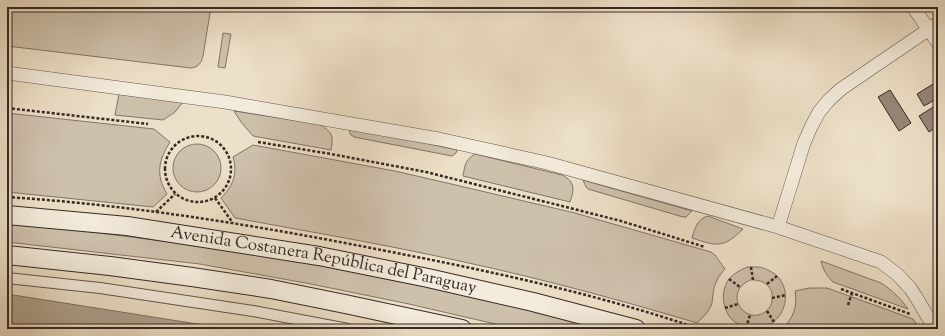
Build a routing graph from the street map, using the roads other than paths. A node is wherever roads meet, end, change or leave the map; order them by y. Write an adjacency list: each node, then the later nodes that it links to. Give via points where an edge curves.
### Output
1 (913, 7): 2 (street)
2 (934, 26): 3 (street); 6 (street, via 841,89 819,112 804,143)
3 (938, 43)
4 (7, 73): 6 (street, via 210,99 439,139 547,163)
5 (7, 215): 11 (main road, Avenida Costanera República del Paraguay, via 126,226 319,256 533,302)
6 (778, 227): 12 (street, via 881,262 910,288)
7 (7, 255): 10 (main road, via 110,266 263,288)
8 (7, 278): 9 (street, via 100,288 253,311)
9 (348, 329)
10 (462, 329)
11 (636, 329)
12 (935, 329)

